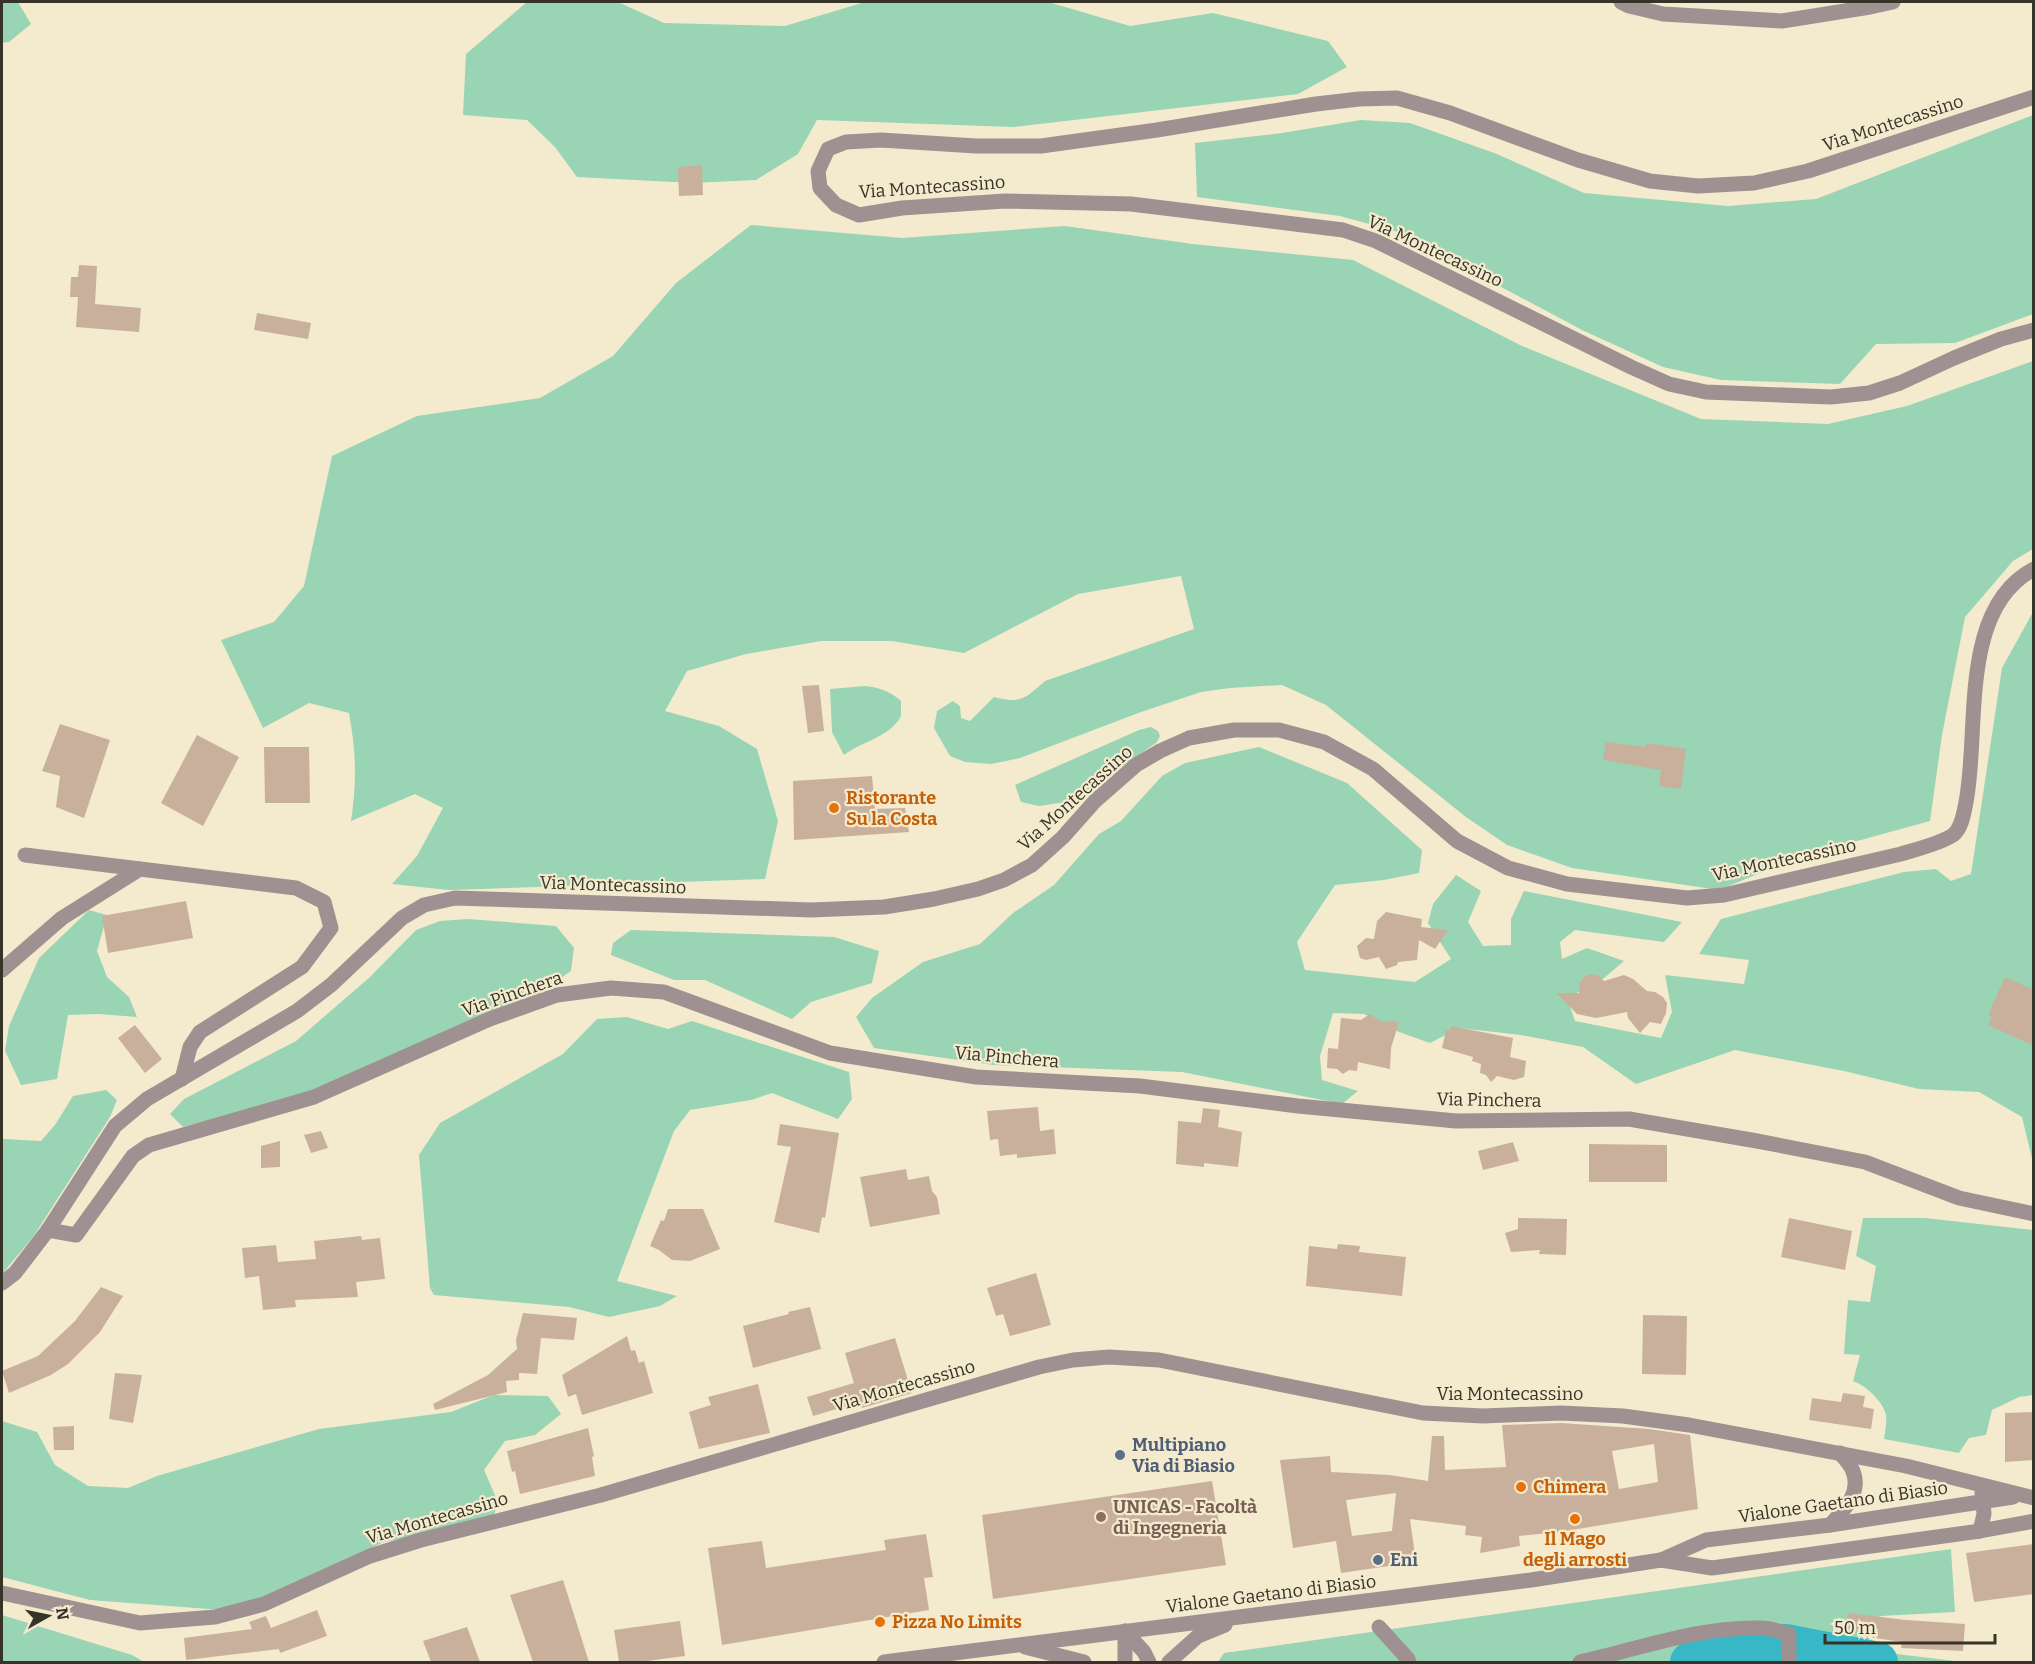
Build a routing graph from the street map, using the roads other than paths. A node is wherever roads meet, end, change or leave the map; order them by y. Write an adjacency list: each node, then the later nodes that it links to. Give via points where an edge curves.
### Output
1 (1621, 2): 2 (street, via 1663,14 1782,21)
2 (1893, 2)
3 (2034, 97): 4 (street, Via Montecassino, via 1808,171 1754,183 1698,186 1650,181 1397,98 1316,104 1041,146 846,142 828,149 818,171 820,188 836,206 859,215 1005,201 1131,204 1343,231 1376,241 1669,384 1706,392 1831,397 1869,393 2001,339)
4 (2034, 330)
5 (2034, 569): 9 (street, Via Montecassino, via 2022,575 1999,602 1987,629 1977,665 1963,819 1954,835 1901,854 1724,895 1687,898 1568,884 1508,868 1457,841 1373,769 1324,742 1279,730 1234,730 1189,738 1136,765 1032,865 1004,880 934,899 884,907 811,910 455,898 424,905 402,918 331,985 297,1011)
6 (24, 855): 7 (street)
7 (140, 869): 8 (street, via 62,918); 9 (street, via 296,888 324,902 331,928 302,967 200,1032 190,1047)
8 (2, 970)
9 (182, 1078): 11 (street, Via Montecassino, via 115,1126)
10 (2034, 1214): 11 (street, Via Pinchera, via 1959,1198 1865,1162 1629,1119 1456,1121 1140,1086 965,1075 830,1053 664,992 611,988 557,995 490,1019 314,1097 149,1144 133,1156 76,1235)
11 (48, 1230): 12 (street, Via Montecassino, via 15,1273)
12 (2, 1283)
13 (1840, 1453): 14 (street, Via Montecassino, via 1906,1466); 17 (street, via 1852,1469 1854,1489 1852,1499); 20 (street, Via Montecassino, via 1623,1416 1424,1413 1159,1360 1109,1357 1039,1367 601,1496 421,1540 370,1556 264,1604 214,1617 140,1623)
14 (1982, 1493): 15 (street, Via Montecassino); 17 (street, Vialone Gaetano di Biasio); 18 (street)
15 (2030, 1496)
16 (2034, 1521): 18 (street, Vialone Gaetano di Biasio)
17 (1830, 1525): 19 (street, Vialone Gaetano di Biasio, via 1706,1540)
18 (1980, 1531): 19 (street, Vialone Gaetano di Biasio, via 1712,1568)
19 (1661, 1560): 21 (street, Vialone Gaetano di Biasio)
20 (2, 1593)
21 (1244, 1618): 23 (street, Vialone Gaetano di Biasio); 29 (street, via 1198,1636)
22 (1378, 1627): 30 (street)
23 (1125, 1631): 24 (street, Vialone Gaetano di Biasio); 27 (street); 28 (street)
24 (1014, 1645): 25 (street, Vialone Gaetano di Biasio); 26 (street)
25 (884, 1662)
26 (1084, 1662)
27 (1125, 1662)
28 (1149, 1662)
29 (1169, 1662)
30 (1409, 1662)
31 (1580, 1662): 32 (street, via 1672,1638 1763,1628 1789,1634)
32 (1790, 1662)

